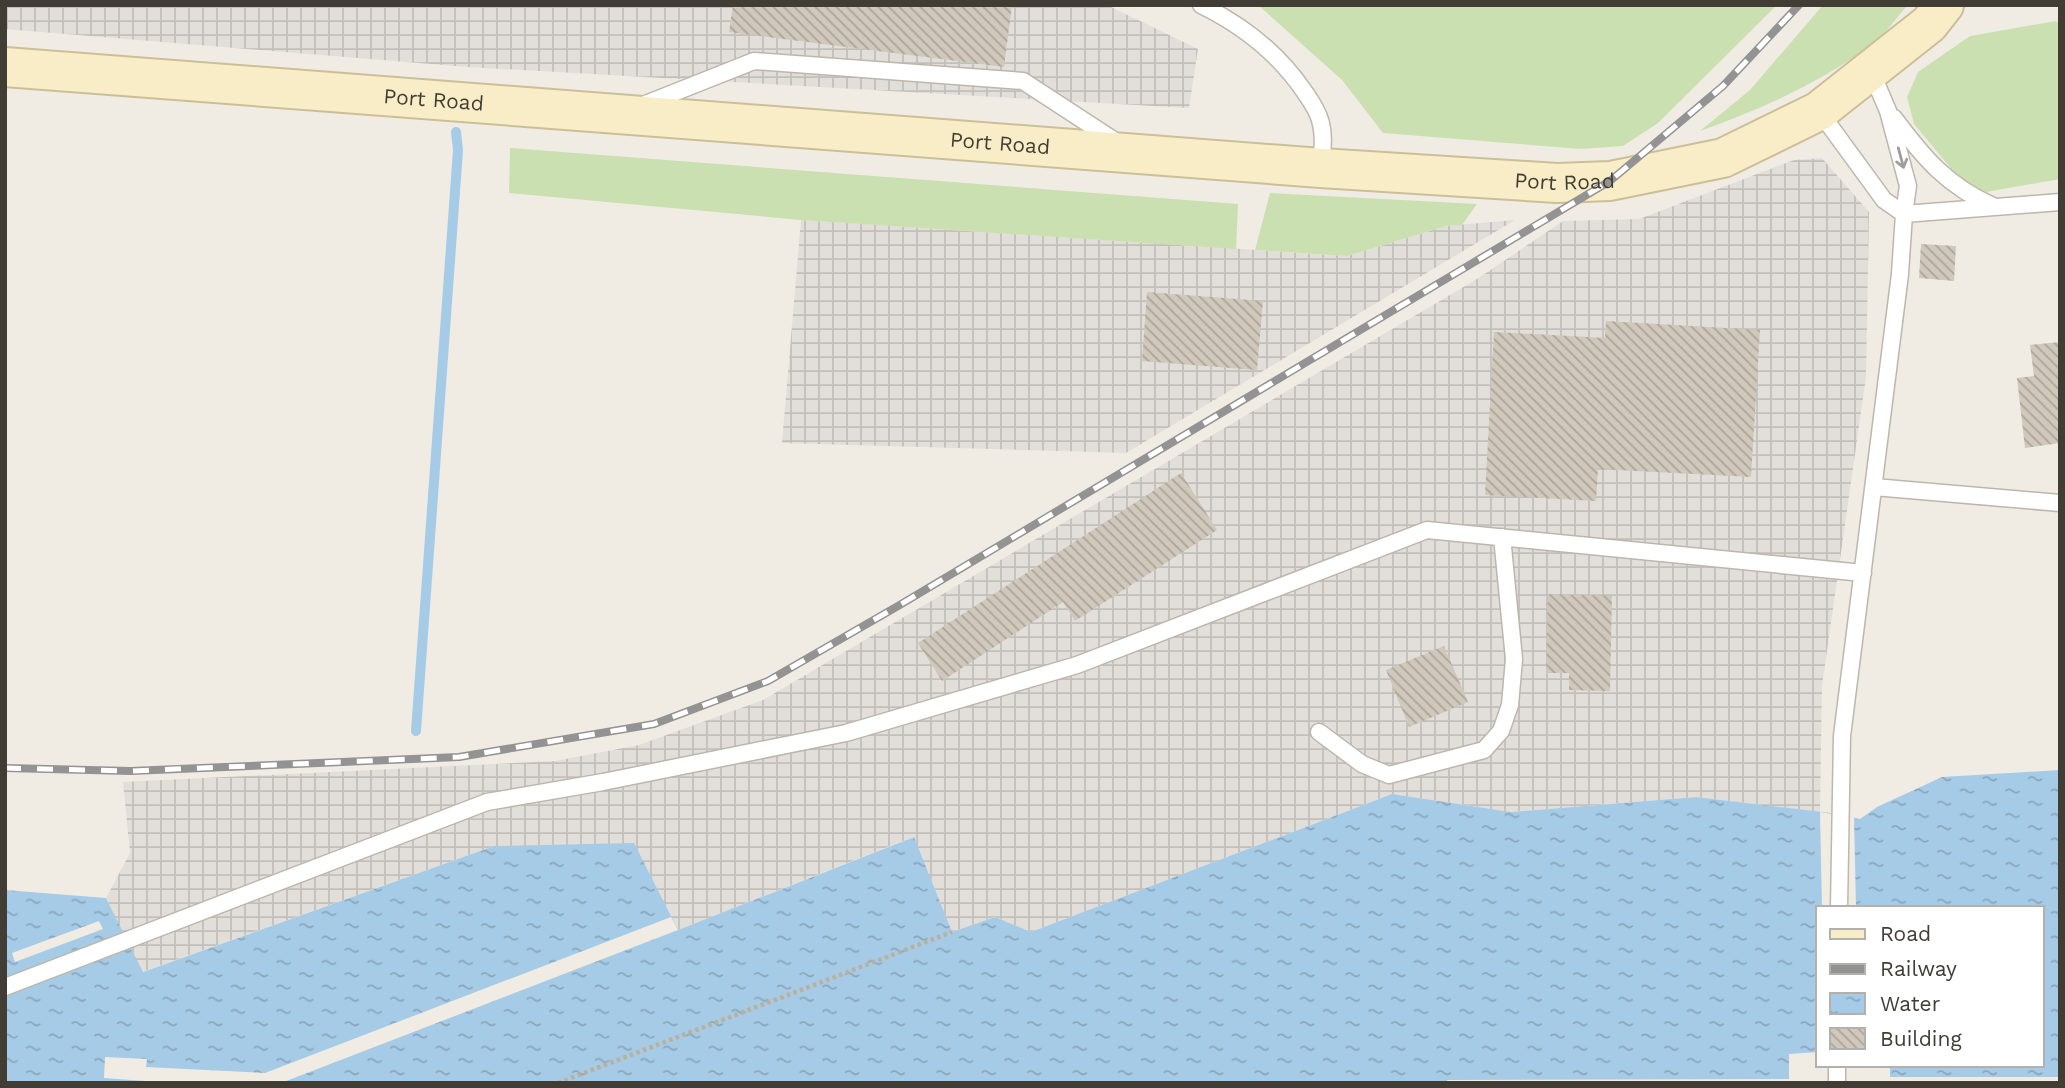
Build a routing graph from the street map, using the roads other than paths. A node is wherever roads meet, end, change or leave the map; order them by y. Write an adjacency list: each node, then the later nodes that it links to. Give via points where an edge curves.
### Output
1 (1201, 5): 9 (lane, via 1246,32 1294,77 1319,116)
2 (1944, 5): 4 (main road, Port Road, via 1929,24)
3 (5, 66): 7 (main road, Port Road)
4 (1871, 71): 5 (main road, Port Road); 6 (lane)
5 (1819, 111): 9 (main road, Port Road, via 1723,158 1611,181 1556,183); 12 (lane, via 1884,200)
6 (1888, 111): 11 (lane, via 1926,161 1954,185); 12 (lane, one-way to 12, via 1908,186)
7 (621, 114): 8 (main road, Port Road); 8 (lane, via 754,61 1023,81)
8 (1133, 154): 9 (main road, Port Road)
9 (1321, 168)
10 (2060, 202): 11 (lane)
11 (1995, 207): 12 (lane)
12 (1904, 214): 13 (lane)
13 (1874, 487): 14 (lane); 16 (lane)
14 (2060, 503)
15 (1502, 537): 16 (lane); 17 (lane, via 1514,659 1510,705 1501,731 1484,750 1389,775 1362,764); 19 (lane, via 1427,530 1077,665 859,729 487,802)
16 (1863, 573): 18 (lane, via 1842,736)
17 (1319, 732)
18 (1839, 906)
19 (5, 986)

